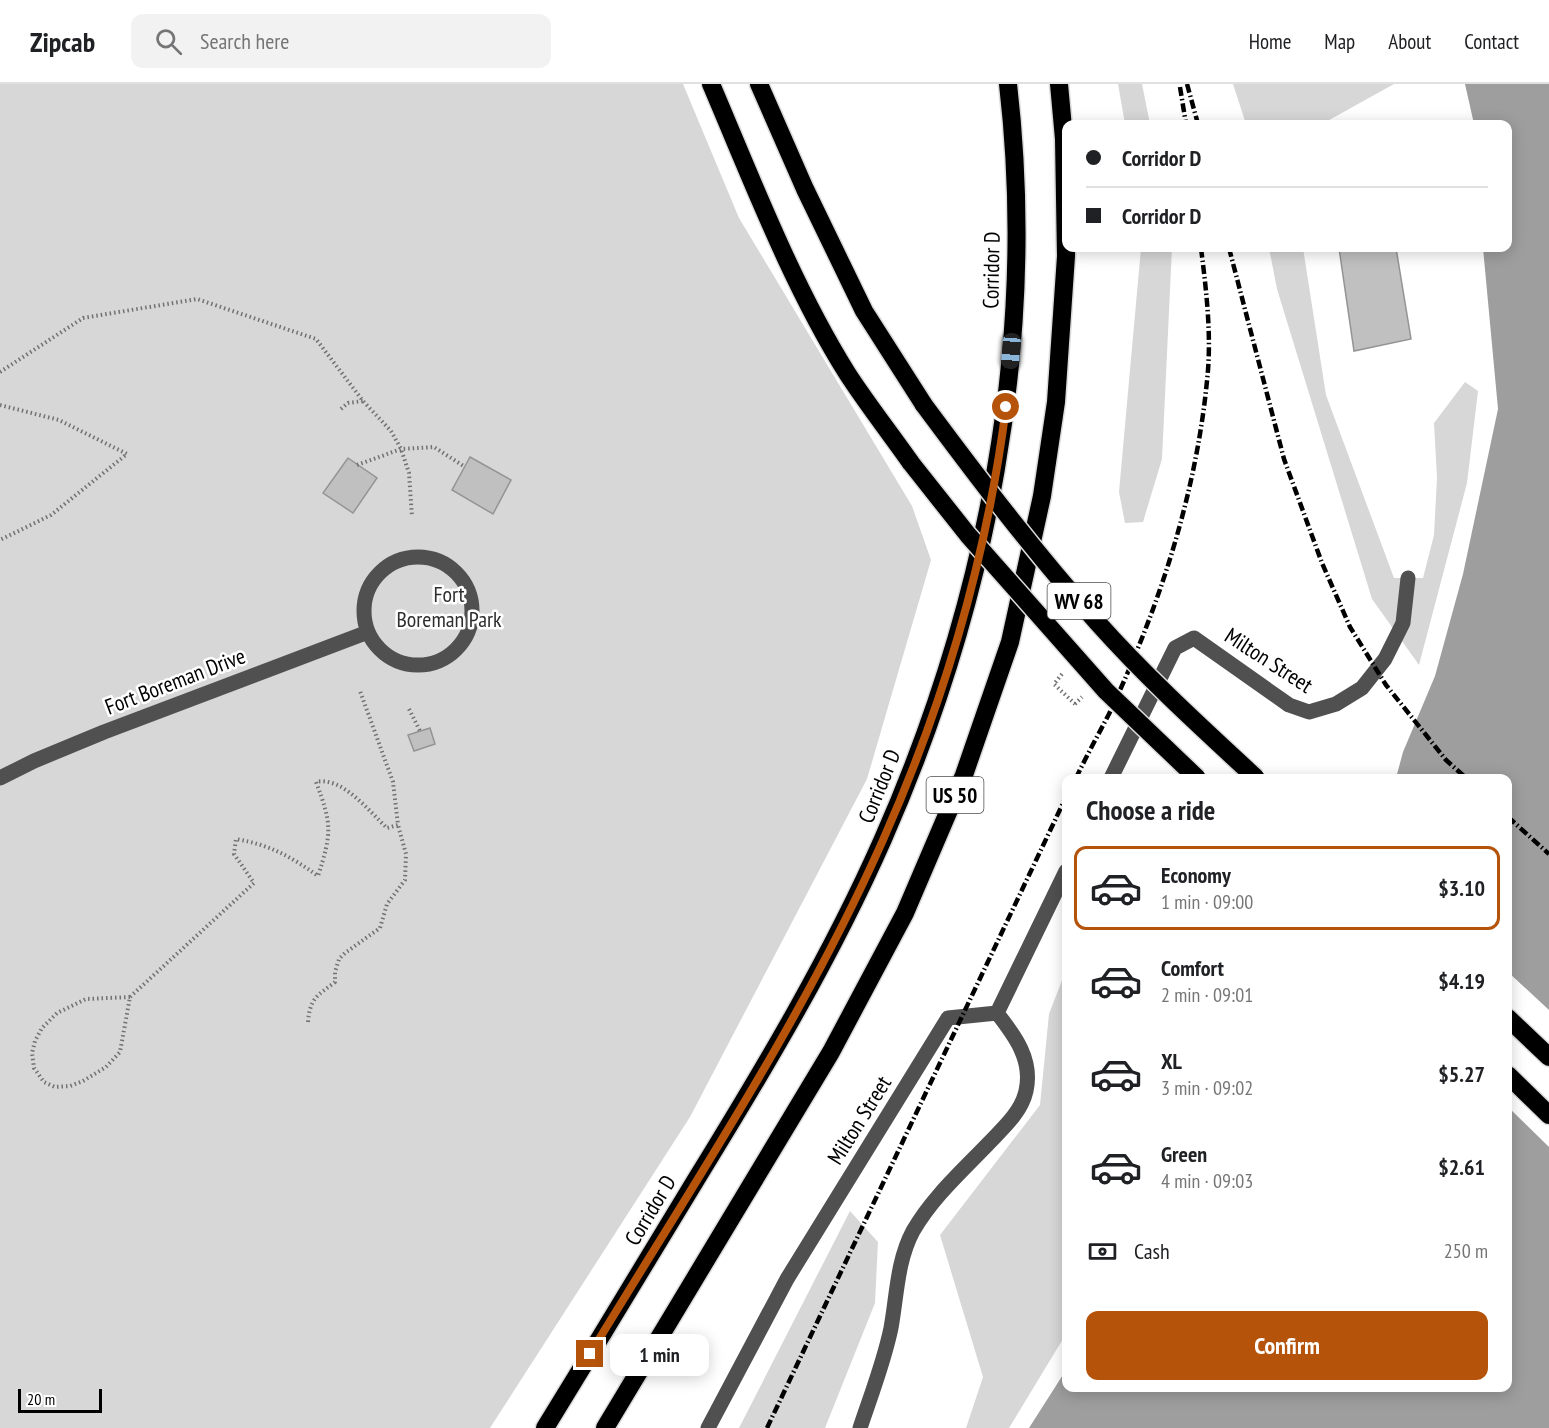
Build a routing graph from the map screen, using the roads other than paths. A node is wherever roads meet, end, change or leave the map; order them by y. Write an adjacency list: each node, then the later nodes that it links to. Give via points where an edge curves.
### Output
1 (711, 84): 10 (highway, WV 68, bridge, via 773,230 847,373 968,535 1098,682)
2 (759, 84): 11 (highway, WV 68, bridge, via 864,311 924,405 1010,519 1098,623)
3 (1008, 84): 19 (highway, Corridor D / US 50, via 1016,199 1015,312 1008,389 999,461 971,588 929,727 883,840 830,948 757,1080)
4 (1059, 84): 5 (highway, US 50)
5 (1062, 120)
6 (1066, 252): 20 (highway, US 50, via 1056,402 1042,496 1010,642 964,775 905,913 831,1052)
7 (1408, 578): 9 (street, Milton Street, via 1403,623 1385,658 1362,688 1336,704 1309,712 1289,705 1194,638 1175,648)
8 (368, 632): 8 (street, via 389,658 422,666 439,662 465,640 473,608 469,591 459,574 444,563 426,557 398,561 375,578 366,595); 12 (street, Fort Boreman Drive, via 104,732)
9 (1113, 774)
10 (1193, 774)
11 (1252, 774)
12 (0, 778)
13 (1062, 879): 14 (street)
14 (997, 1013): 21 (street, Milton Street, via 948,1018 787,1279); 22 (street, via 1025,1057 1026,1093 1013,1118 930,1205 913,1232 902,1258 891,1329)
15 (1512, 1022): 16 (highway)
16 (1549, 1057)
17 (1512, 1079): 18 (highway)
18 (1549, 1115)
19 (545, 1428)
20 (604, 1428)
21 (708, 1428)
22 (860, 1428)

